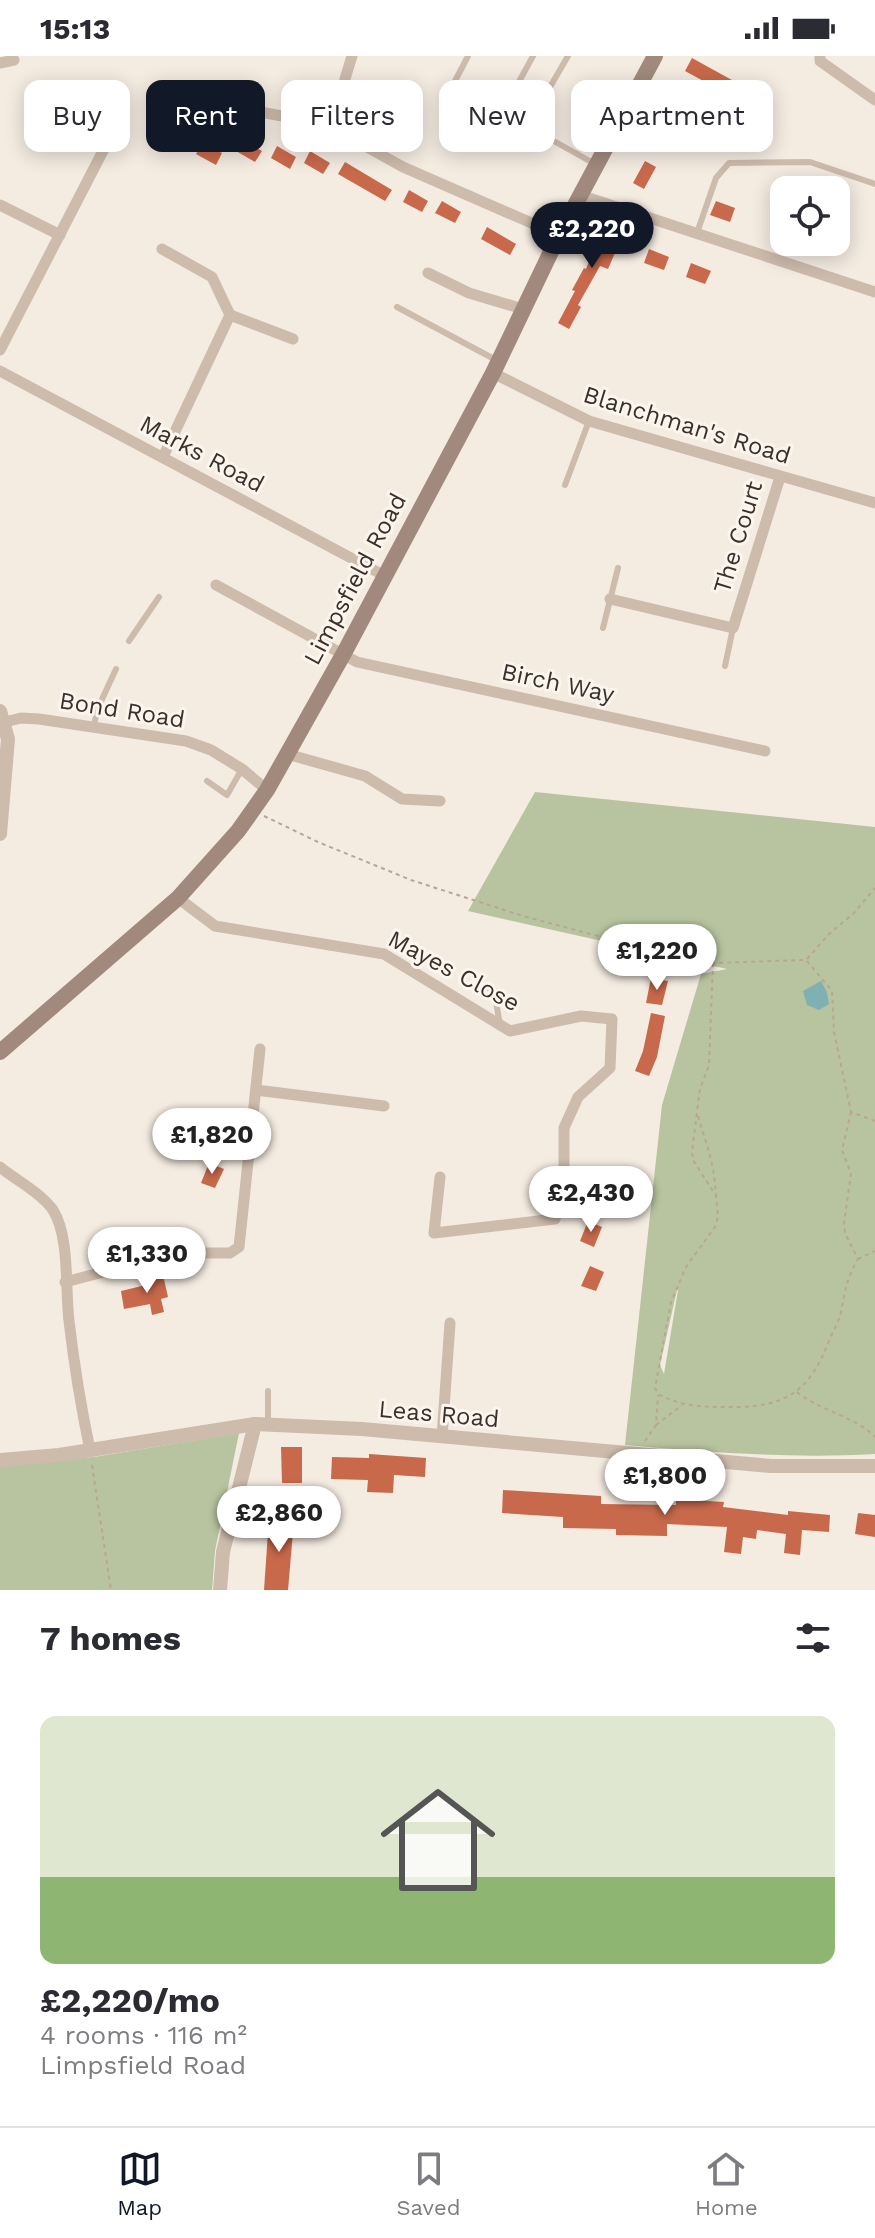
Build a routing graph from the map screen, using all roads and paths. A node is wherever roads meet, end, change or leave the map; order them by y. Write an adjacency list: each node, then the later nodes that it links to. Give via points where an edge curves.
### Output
1 (352, 56): 9 (street)
2 (468, 56): 10 (lane)
3 (533, 56): 11 (lane)
4 (568, 56): 12 (lane)
5 (820, 56): 13 (street)
6 (652, 57): 17 (main road, Limpsfield Road)
7 (14, 60): 8 (street)
8 (0, 63)
9 (345, 80)
10 (456, 80)
11 (520, 80)
12 (554, 80)
13 (875, 100)
14 (555, 140): 17 (lane)
15 (102, 152): 22 (street)
16 (376, 152): 23 (street)
17 (597, 164): 19 (main road, Limpsfield Road)
18 (875, 184): 21 (lane, via 810,162 729,163 716,178)
19 (580, 195): 21 (street); 23 (main road, Limpsfield Road)
20 (0, 205): 22 (street)
21 (697, 233): 26 (street)
22 (60, 235): 31 (street)
23 (559, 235): 28 (main road, Limpsfield Road)
24 (162, 249): 29 (street, via 212,277)
25 (428, 273): 28 (street, via 469,293)
26 (875, 292)
27 (397, 307): 32 (lane)
28 (523, 309): 32 (main road, Limpsfield Road)
29 (230, 315): 30 (street); 35 (street)
30 (293, 339)
31 (0, 350)
32 (496, 367): 34 (street, Blanchman's Road); 40 (main road, Limpsfield Road)
33 (0, 371): 35 (street, Marks Road)
34 (589, 421): 36 (street, Blanchman's Road); 37 (lane)
35 (163, 457): 40 (street, Marks Road)
36 (780, 477): 38 (street, Blanchman's Road); 45 (street, The Court)
37 (565, 485)
38 (875, 503)
39 (618, 568): 43 (lane)
40 (383, 575): 47 (main road, Limpsfield Road)
41 (216, 585): 47 (street, Birch Way)
42 (159, 597): 46 (lane)
43 (610, 599): 44 (lane); 45 (street, The Court)
44 (603, 628)
45 (733, 628): 48 (lane)
46 (129, 641)
47 (344, 653): 52 (street, Birch Way, via 357,662); 53 (main road, Limpsfield Road)
48 (725, 666)
49 (116, 669): 51 (lane)
50 (2, 716): 51 (street, Bond Road); 58 (street, via 8,747)
51 (94, 725): 54 (street, Bond Road, via 186,741)
52 (765, 751)
53 (287, 754): 56 (main road, Limpsfield Road); 57 (street, via 365,776 402,799)
54 (242, 769): 55 (lane, via 227,795); 56 (street, Bond Road)
55 (207, 781)
56 (267, 790): 59 (main road, Limpsfield Road)
57 (440, 801)
58 (1, 809): 60 (street)
59 (252, 811): 62 (main road, Limpsfield Road); 64 (path, via 411,880 523,916)
60 (0, 834)
61 (875, 888): 63 (path)
62 (178, 898): 66 (street, Mayes Close, via 215,926 384,954); 68 (main road, Limpsfield Road)
63 (806, 960): 64 (path); 72 (path, via 832,991 834,1032)
64 (713, 963): 71 (path, via 709,1065)
65 (479, 985): 66 (lane, via 494,990)
66 (500, 1025): 75 (street, Mayes Close, via 510,1031 581,1016 612,1019 610,1068 578,1097 564,1128 564,1169 555,1219 434,1233)
67 (260, 1049): 69 (street)
68 (0, 1052)
69 (256, 1090): 70 (street); 79 (street, via 239,1247 230,1253 176,1253)
70 (384, 1106)
71 (697, 1112): 76 (path, via 712,1154); 76 (path, via 693,1160)
72 (851, 1112): 73 (path); 78 (path, via 842,1150 851,1174 844,1222)
73 (875, 1121)
74 (0, 1167): 79 (street, via 53,1210 63,1242)
75 (440, 1177)
76 (716, 1196): 83 (path, via 715,1227 686,1267 671,1302)
77 (875, 1251): 78 (path)
78 (858, 1259): 82 (path, via 844,1286 841,1313 826,1348)
79 (65, 1282): 89 (street)
80 (450, 1323): 87 (street)
81 (268, 1391): 85 (lane)
82 (797, 1392): 84 (path, via 745,1407); 88 (path)
83 (658, 1394): 84 (path); 86 (path)
84 (683, 1404): 86 (path)
85 (262, 1425): 87 (street, Leas Road); 89 (street, Leas Road); 94 (street, via 223,1552)
86 (656, 1425): 90 (path)
87 (442, 1437): 90 (street, Leas Road)
88 (875, 1437)
89 (90, 1450): 91 (street, Leas Road); 93 (path)
90 (637, 1453): 92 (street, Leas Road, via 771,1466)
91 (0, 1460)
92 (875, 1466)
93 (111, 1590)
94 (220, 1590)

